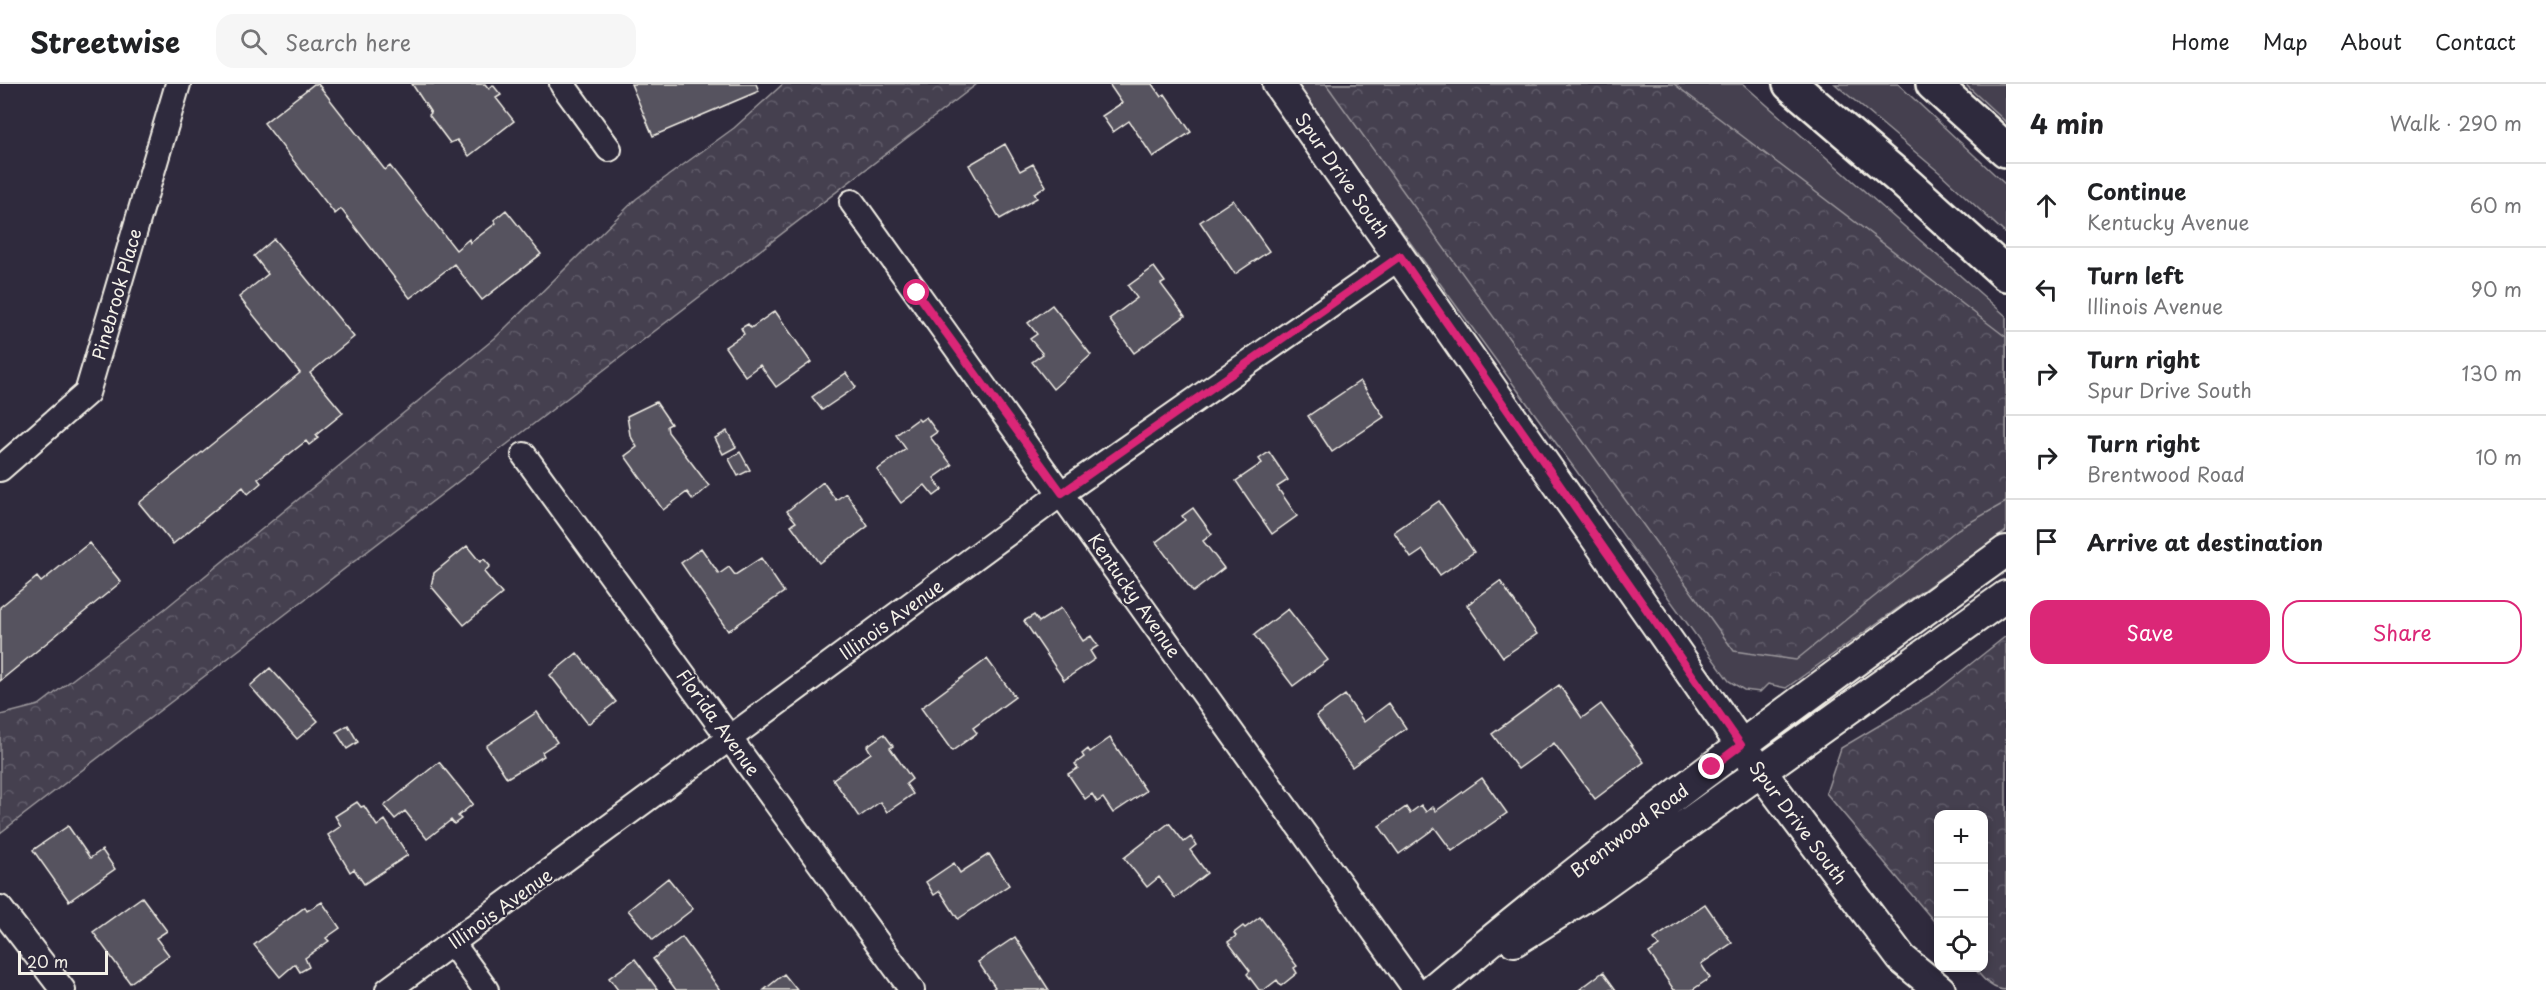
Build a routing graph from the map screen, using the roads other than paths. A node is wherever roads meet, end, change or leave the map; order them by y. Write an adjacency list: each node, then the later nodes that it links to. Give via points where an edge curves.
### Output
1 (178, 84): 12 (street, Pinebrook Place, via 87,393)
2 (562, 84): 6 (street)
3 (1278, 84): 9 (street, Spur Drive South)
4 (1790, 84): 10 (highway)
5 (1933, 84): 7 (highway)
6 (609, 149)
7 (2006, 150)
8 (852, 202): 13 (street, Kentucky Avenue)
9 (1400, 256): 13 (street, Illinois Avenue); 17 (street, Spur Drive South)
10 (2006, 274)
11 (524, 455): 16 (street, Florida Avenue)
12 (0, 469)
13 (1062, 493): 16 (street, Illinois Avenue); 25 (street, Kentucky Avenue)
14 (2006, 551): 17 (street, Brentwood Road)
15 (2006, 596): 18 (street, Brentwood Road)
16 (731, 737): 20 (street, Illinois Avenue); 24 (street, Florida Avenue)
17 (1741, 745): 18 (street, Spur Drive South); 26 (street, Brentwood Road, via 1544,896)
18 (1761, 770): 26 (street, Brentwood Road, via 1595,890); 27 (street, Spur Drive South, via 1902,959)
19 (0, 908): 21 (street)
20 (452, 943): 22 (street, Illinois Avenue); 23 (street)
21 (63, 990)
22 (387, 990)
23 (486, 990)
24 (912, 990)
25 (1416, 990)
26 (1434, 990)
27 (1940, 990)

